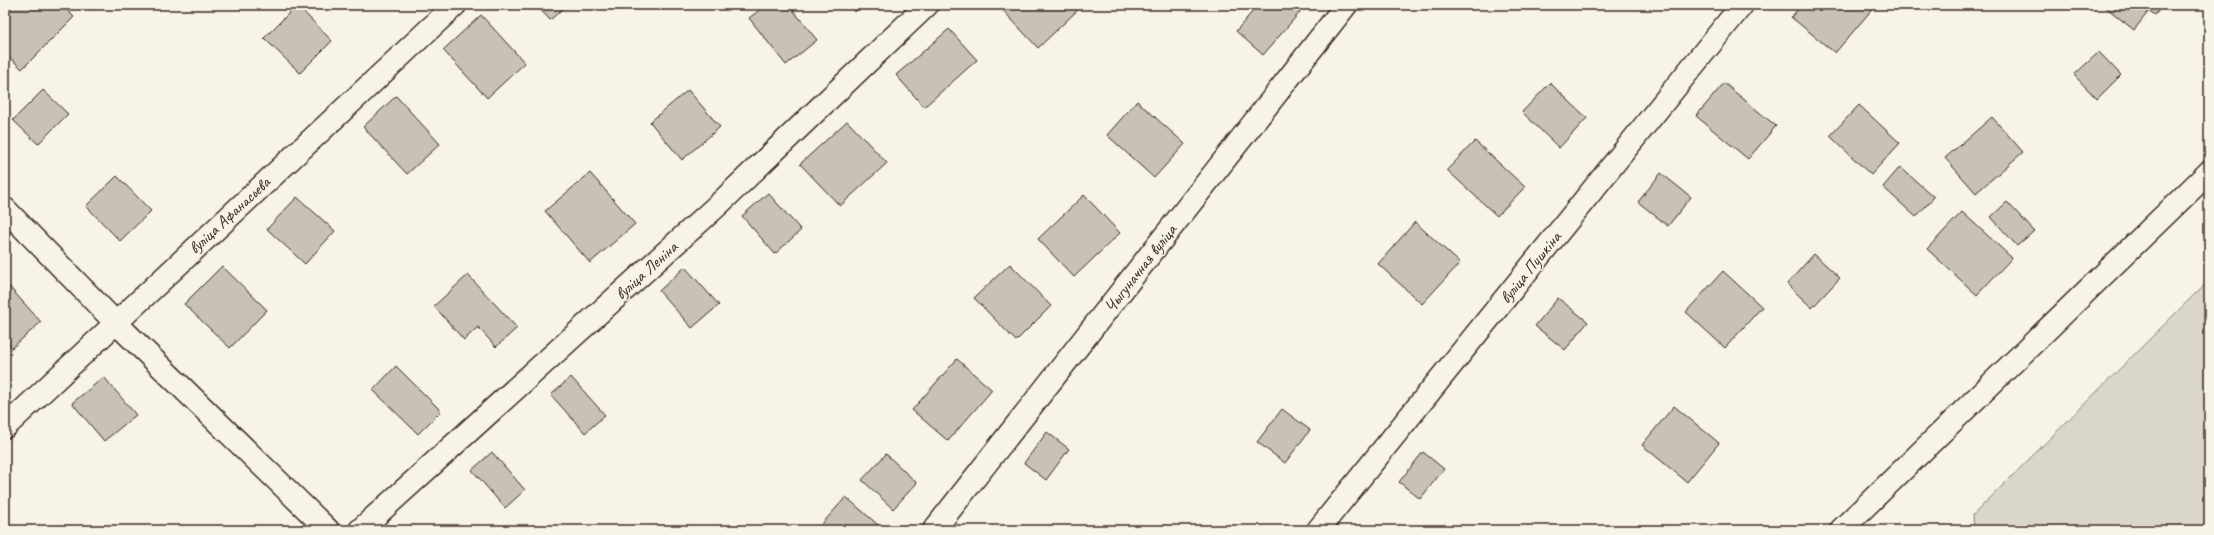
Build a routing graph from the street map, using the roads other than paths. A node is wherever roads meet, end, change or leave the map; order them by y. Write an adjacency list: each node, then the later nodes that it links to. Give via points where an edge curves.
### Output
1 (455, 5): 7 (street, вуліца Афанасьева)
2 (927, 5): 10 (street, вуліца Леніна, via 719,204)
3 (1346, 5): 11 (street, Чыгуначная вуліца)
4 (1742, 5): 12 (street, вуліца Пушкіна)
5 (2209, 172): 13 (street)
6 (5, 210): 7 (street)
7 (115, 322): 8 (street, вуліца Афанасьева); 9 (street)
8 (5, 426)
9 (328, 530)
10 (360, 530)
11 (934, 530)
12 (1318, 530)
13 (1841, 530)

